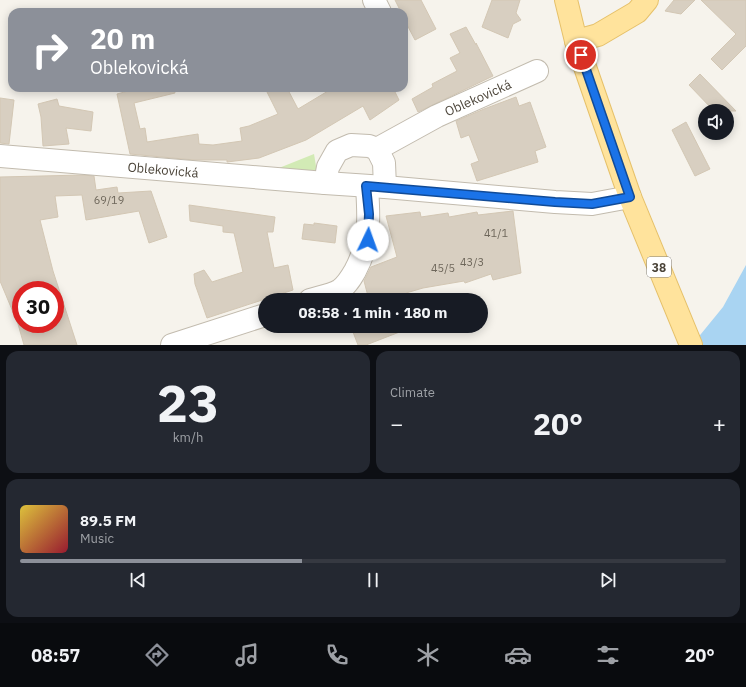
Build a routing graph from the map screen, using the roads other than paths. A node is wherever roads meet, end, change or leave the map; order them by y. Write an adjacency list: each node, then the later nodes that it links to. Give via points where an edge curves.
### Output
1 (566, 0): 3 (main road, 38)
2 (647, 0): 3 (main road, via 637,12 598,35)
3 (576, 41): 9 (main road, 38)
4 (537, 71): 5 (street, Oblekovická, via 437,116)
5 (377, 149): 7 (street, via 351,145 337,151 328,167); 8 (street, via 384,163)
6 (0, 156): 7 (street, Oblekovická)
7 (326, 184): 8 (street, Oblekovická)
8 (376, 186): 9 (street, Oblekovická, via 592,204); 10 (street, via 369,214 368,240 359,264 350,282)
9 (630, 197): 12 (main road, 38)
10 (333, 293)
11 (258, 317): 13 (street)
12 (689, 341)
13 (172, 345)

